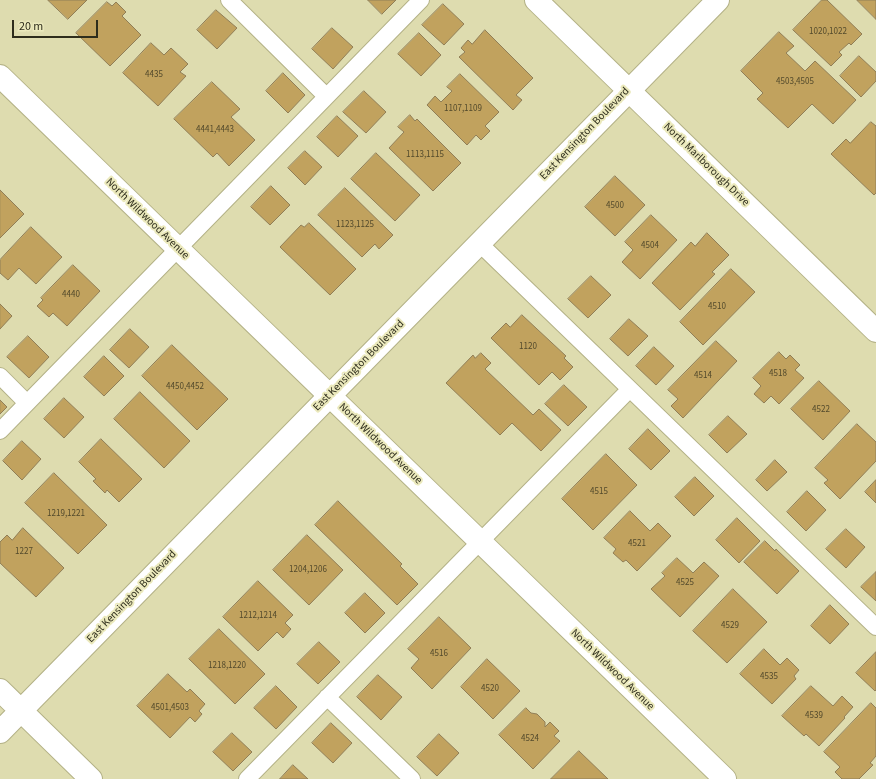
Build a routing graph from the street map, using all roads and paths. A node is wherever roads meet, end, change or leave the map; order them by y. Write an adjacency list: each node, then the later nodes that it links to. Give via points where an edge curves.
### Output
1 (229, 0): 7 (lane)
2 (421, 0): 7 (lane)
3 (536, 0): 6 (street, North Marlborough Drive)
4 (718, 0): 6 (street, East Kensington Boulevard)
5 (0, 76): 9 (street, North Wildwood Avenue)
6 (629, 90): 8 (street, East Kensington Boulevard); 10 (street, North Marlborough Drive)
7 (326, 96): 9 (lane)
8 (479, 243): 12 (lane); 13 (street, East Kensington Boulevard)
9 (178, 248): 13 (street, North Wildwood Avenue); 14 (lane)
10 (876, 331)
11 (0, 376): 14 (lane)
12 (629, 390): 16 (lane); 17 (lane)
13 (330, 396): 16 (street, North Wildwood Avenue); 20 (street, East Kensington Boulevard)
14 (27, 403): 15 (lane)
15 (0, 431)
16 (480, 542): 19 (lane); 25 (street, North Wildwood Avenue)
17 (876, 627)
18 (0, 690): 20 (street)
19 (327, 697): 23 (lane); 24 (lane)
20 (21, 711): 21 (street, East Kensington Boulevard); 22 (street)
21 (0, 732)
22 (92, 779)
23 (247, 779)
24 (412, 779)
25 (725, 779)

